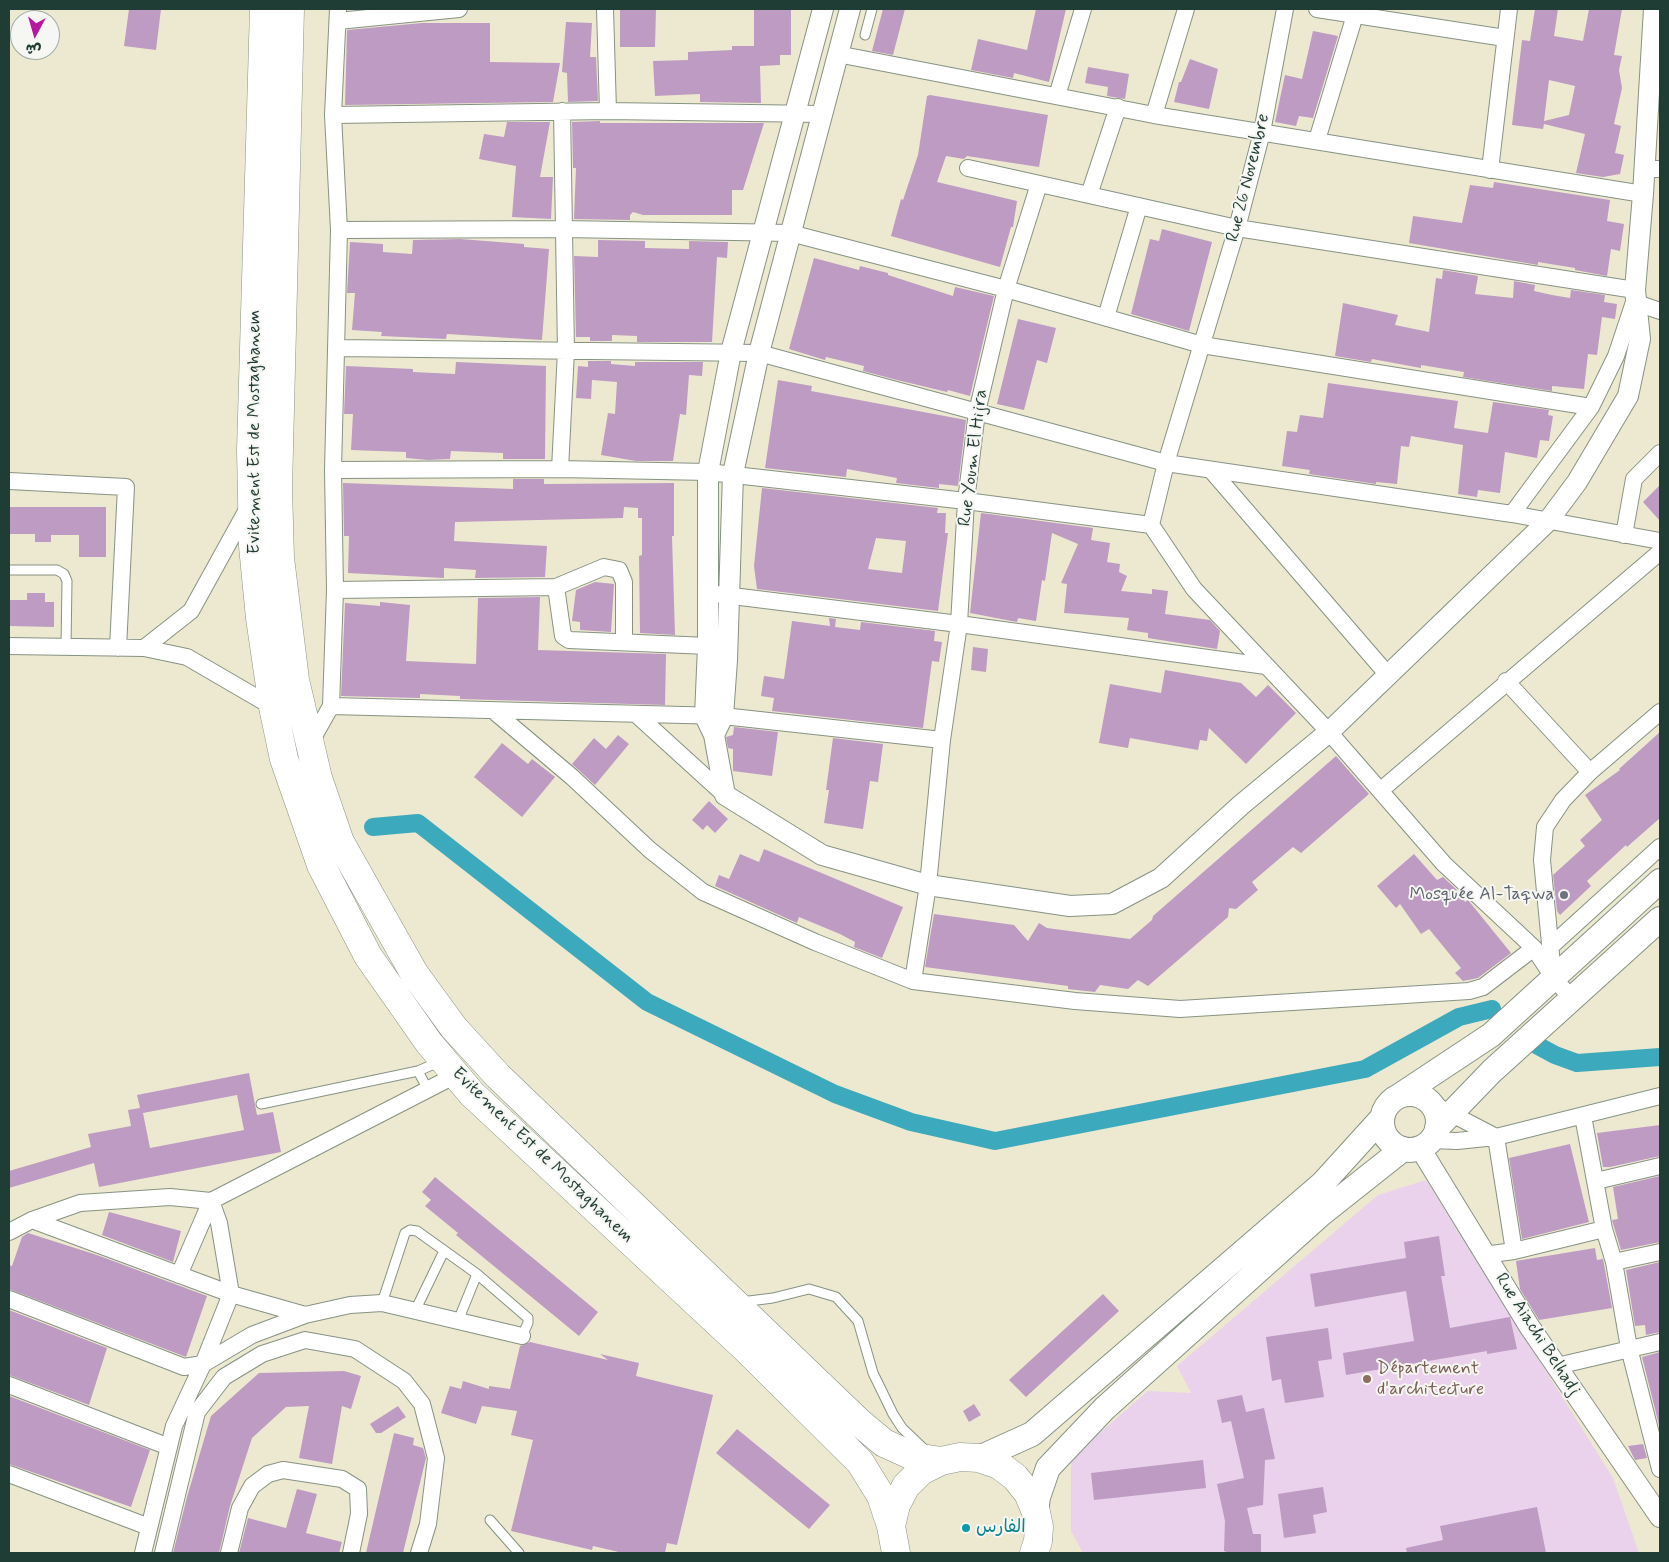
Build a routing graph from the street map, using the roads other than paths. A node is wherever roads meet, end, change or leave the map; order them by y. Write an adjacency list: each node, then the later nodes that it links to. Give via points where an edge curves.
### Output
1 (264, 9): 60 (highway, Evitement Est de Mostaghanem)
2 (290, 9): 91 (highway, Evitement Est de Mostaghanem, via 278,499 280,558 289,639)
3 (459, 9): 14 (street)
4 (605, 9): 21 (street)
5 (823, 9): 23 (street)
6 (850, 9): 18 (street)
7 (872, 9): 16 (lane)
8 (1083, 9): 19 (street)
9 (1186, 9): 25 (street)
10 (1284, 9): 27 (street, Rue 26 Novembre)
11 (1317, 9): 15 (street)
12 (1509, 9): 17 (street)
13 (1654, 9): 30 (street)
14 (338, 15): 26 (street)
15 (1355, 15): 17 (street); 28 (street)
16 (865, 35)
17 (1505, 38): 31 (street)
18 (837, 54): 19 (street); 24 (street)
19 (1057, 96): 20 (street)
20 (1118, 108): 25 (street); 34 (street)
21 (608, 111): 22 (street); 23 (street)
22 (562, 112): 26 (street); 37 (street)
23 (797, 113): 24 (street); 39 (street)
24 (820, 114): 40 (street)
25 (1154, 114): 27 (street)
26 (333, 115): 38 (street)
27 (1262, 132): 28 (street); 36 (street, Rue 26 Novembre)
28 (1317, 140): 31 (street)
29 (968, 168): 32 (street)
30 (1653, 169): 33 (street)
31 (1490, 170): 33 (street)
32 (1039, 184): 34 (street); 41 (street, Rue Youm El Hijra)
33 (1643, 194): 42 (street)
34 (1089, 195): 35 (street)
35 (1139, 206): 36 (street); 44 (street)
36 (1237, 228): 42 (street); 45 (street, Rue 26 Novembre)
37 (564, 229): 38 (street); 39 (street); 47 (street)
38 (339, 230): 46 (street)
39 (764, 232): 40 (street); 48 (street)
40 (790, 233): 41 (street); 49 (street)
41 (1006, 289): 44 (street); 51 (street, Rue Youm El Hijra)
42 (1634, 296): 43 (street); 50 (street, via 1616,356); 63 (street, via 1640,339 1628,396 1577,482)
43 (1660, 311)
44 (1106, 317): 45 (street)
45 (1202, 345): 50 (street); 53 (street, Rue 26 Novembre)
46 (338, 348): 47 (street); 55 (street)
47 (566, 351): 48 (street); 54 (street)
48 (731, 352): 49 (street); 57 (street)
49 (759, 353): 51 (street); 58 (street)
50 (1591, 407): 62 (street)
51 (977, 412): 53 (street); 61 (street, Rue Youm El Hijra)
52 (1660, 453): 65 (street, via 1634,479)
53 (1166, 463): 56 (street); 64 (street, Rue 26 Novembre)
54 (560, 469): 55 (street); 57 (street)
55 (333, 470): 70 (street)
56 (1211, 470): 62 (street); 81 (street)
57 (708, 472): 58 (street); 71 (street)
58 (733, 474): 61 (street); 72 (street)
59 (9, 481): 78 (street, via 126,487)
60 (252, 500): 79 (street, via 191,611); 84 (highway, Evitement Est de Mostaghanem, via 257,591)
61 (966, 501): 64 (street); 73 (street, Rue Youm El Hijra)
62 (1512, 514): 63 (street)
63 (1548, 521): 65 (street); 81 (street)
64 (1151, 525): 80 (street, via 1194,589)
65 (1624, 536): 66 (street)
66 (1660, 541)
67 (1660, 552): 82 (street)
68 (9, 570): 77 (lane, via 57,570 64,574 67,581)
69 (556, 587): 70 (street); 74 (street, via 563,636 569,640); 74 (street, via 604,567 618,570 624,582)
70 (335, 590): 83 (street)
71 (708, 593): 72 (street); 76 (street)
72 (730, 595): 73 (street); 88 (street)
73 (959, 624): 80 (street); 90 (street, Rue Youm El Hijra)
74 (624, 642): 76 (street)
75 (9, 646): 77 (street)
76 (708, 646): 88 (street)
77 (66, 647): 78 (street)
78 (118, 648): 79 (street)
79 (144, 648): 84 (street, via 187,657)
80 (1266, 666): 89 (street)
81 (1388, 676): 89 (street)
82 (1506, 681): 92 (street); 93 (street)
83 (331, 706): 85 (street); 91 (street)
84 (273, 707): 103 (highway, Evitement Est de Mostaghanem, via 284,758 321,865 368,956 429,1044)
85 (495, 712): 87 (street); 101 (street, via 572,777 650,850 703,892 815,942)
86 (1660, 712): 92 (street)
87 (636, 714): 88 (street); 94 (street)
88 (714, 716): 90 (street); 94 (street, via 714,735)
89 (1329, 732): 93 (street); 97 (street, via 1241,805 1161,878 1112,904 1070,906)
90 (942, 740): 97 (street, Rue Youm El Hijra)
91 (310, 743): 129 (highway, Evitement Est de Mostaghanem, via 340,842 414,973 454,1028 498,1076)
92 (1590, 772): 99 (street, via 1563,800 1544,827)
93 (1381, 790): 99 (street, via 1444,864)
94 (726, 794): 97 (street, via 822,855)
95 (1660, 848): 99 (street)
96 (1660, 881): 100 (main road)
97 (928, 885): 101 (street, Rue Youm El Hijra)
98 (1660, 920): 102 (main road)
99 (1542, 947): 100 (street); 101 (street, via 1483,987 1470,991 1190,1008 1075,1001)
100 (1553, 977): 102 (street); 107 (main road, via 1492,1035)
101 (914, 981)
102 (1572, 999): 111 (main road, via 1492,1071)
103 (450, 1068): 104 (lane); 105 (street); 148 (highway, Evitement Est de Mostaghanem, via 512,1131 745,1348 860,1462 881,1496)
104 (418, 1071): 105 (lane); 108 (lane)
105 (428, 1090): 115 (street)
106 (1660, 1097): 109 (street)
107 (1396, 1098): 110 (main road); 111 (main road, via 1413,1095 1429,1102 1438,1118)
108 (261, 1104)
109 (1583, 1116): 112 (street); 114 (street)
110 (1382, 1118): 111 (main road, via 1389,1141); 141 (main road, via 1323,1183 1032,1434)
111 (1428, 1136): 112 (street); 112 (street, via 1457,1141); 122 (street, Rue Aiachi Belhadj); 145 (main road, via 1321,1214 1105,1408 1048,1468)
112 (1496, 1137): 120 (street)
113 (1660, 1166): 114 (street)
114 (1596, 1181): 117 (street)
115 (211, 1201): 116 (street, via 170,1197 80,1203); 125 (street); 126 (street, via 219,1223)
116 (32, 1220): 118 (street); 125 (street)
117 (1604, 1230): 120 (street); 123 (street)
118 (9, 1232)
119 (444, 1251): 124 (lane); 128 (lane, via 417,1230 405,1233); 130 (lane)
120 (1514, 1251): 122 (street)
121 (1660, 1252): 123 (street)
122 (1484, 1254): 137 (street, Rue Aiachi Belhadj)
123 (1614, 1262): 135 (street)
124 (477, 1274): 132 (lane); 133 (lane, via 528,1318)
125 (180, 1275): 126 (street)
126 (230, 1294): 131 (street); 136 (street)
127 (9, 1299): 136 (street, via 184,1367)
128 (382, 1303): 130 (street); 131 (street, via 350,1305)
129 (734, 1303): 142 (highway, Evitement Est de Mostaghanem, via 884,1443 914,1457); 142 (lane, via 809,1289 836,1297 858,1321 873,1374 893,1414 914,1440)
130 (415, 1311): 132 (street)
131 (305, 1315): 136 (street, via 252,1335)
132 (458, 1321): 133 (street)
133 (522, 1336)
134 (1660, 1342): 135 (street)
135 (1629, 1348): 137 (street); 139 (street)
136 (203, 1364): 140 (street, via 174,1426)
137 (1557, 1366): 146 (street, Rue Aiachi Belhadj)
138 (9, 1385): 140 (street)
139 (1655, 1432): 143 (street)
140 (169, 1447): 149 (street)
141 (979, 1458): 142 (highway); 145 (highway, via 999,1465 1015,1477 1028,1493)
142 (941, 1461): 148 (highway, via 922,1471 906,1486 896,1505)
143 (1660, 1469)
144 (9, 1474): 149 (street)
145 (1036, 1512): 150 (highway)
146 (1660, 1517)
147 (490, 1520): 156 (lane)
148 (891, 1526): 157 (highway, Evitement Est de Mostaghanem)
149 (149, 1527): 151 (street)
150 (1040, 1549)
151 (143, 1553)
152 (163, 1553): 155 (street, via 197,1412 224,1377 262,1354 305,1340 355,1348 404,1381 422,1404 436,1458 428,1524)
153 (229, 1553): 154 (street, via 240,1508 252,1486 268,1474 283,1470 342,1479 358,1489 359,1514)
154 (351, 1553)
155 (419, 1553)
156 (519, 1553)
157 (896, 1553)

